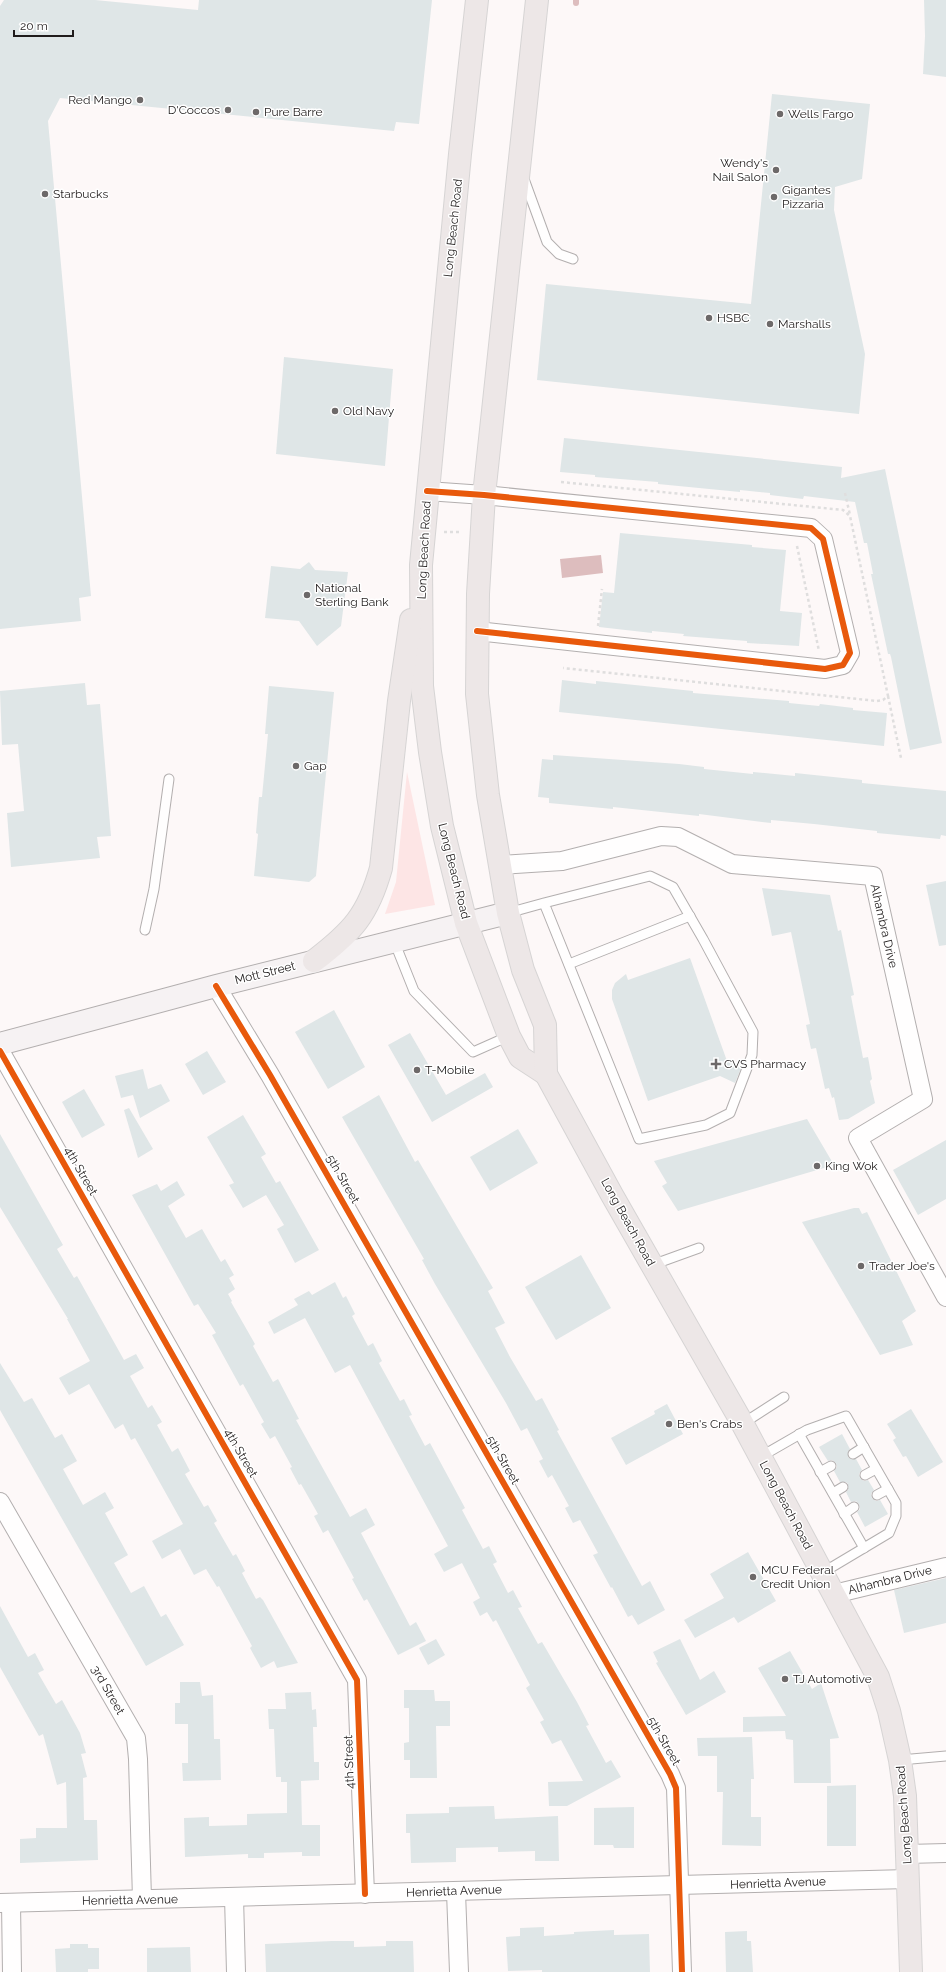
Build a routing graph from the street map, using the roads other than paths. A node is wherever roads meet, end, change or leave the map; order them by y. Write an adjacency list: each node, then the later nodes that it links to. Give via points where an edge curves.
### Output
1 (477, 0): 5 (main road, Long Beach Road)
2 (537, 0): 3 (main road, Long Beach Road)
3 (520, 166): 4 (lane, via 547,242 559,254); 6 (main road, Long Beach Road)
4 (573, 259)
5 (427, 491): 6 (street); 7 (main road, Long Beach Road)
6 (484, 495): 8 (main road, Long Beach Road); 8 (street, via 811,528 824,539 850,653 843,665 825,669)
7 (421, 565): 14 (main road, Long Beach Road, via 422,686 427,727 442,826); 17 (main road, via 404,659 381,868 375,890 360,919 348,933)
8 (477, 631): 10 (main road, Long Beach Road, via 478,694 488,795)
9 (169, 779): 15 (lane, via 154,889)
10 (499, 865): 12 (main road, Long Beach Road); 26 (street, Alhambra Drive, via 562,861 660,836 678,837 732,864 873,876 923,1099 858,1138)
11 (544, 903): 12 (lane); 13 (lane, via 650,876 673,887); 18 (lane)
12 (508, 912): 14 (main road, Mott Street); 23 (main road, Long Beach Road, via 523,970 544,1025)
13 (690, 916): 18 (lane); 18 (lane, via 753,1032 752,1055 730,1113 706,1125 640,1139)
14 (466, 923): 16 (main road, Mott Street); 20 (main road, Long Beach Road)
15 (145, 930)
16 (394, 941): 17 (main road, Mott Street); 20 (lane, via 414,991 472,1052)
17 (314, 961): 19 (main road, Mott Street)
18 (568, 964)
19 (216, 986): 21 (main road, Mott Street); 53 (street, 5th Street, via 278,1088 670,1774 676,1788)
20 (509, 1036): 23 (main road, Long Beach Road, via 520,1057)
21 (0, 1044)
22 (0, 1051): 55 (street, 4th Street, via 357,1680)
23 (546, 1074): 25 (main road, Long Beach Road)
24 (699, 1248): 25 (lane)
25 (652, 1265): 28 (main road, Long Beach Road)
26 (946, 1297)
27 (784, 1397): 28 (lane)
28 (742, 1424): 32 (main road, Long Beach Road)
29 (799, 1434): 30 (lane, via 846,1416); 32 (lane); 35 (lane)
30 (864, 1448): 31 (lane); 34 (lane)
31 (853, 1454)
32 (760, 1457): 46 (main road, Long Beach Road)
33 (831, 1466): 35 (lane)
34 (876, 1469): 36 (lane); 38 (lane)
35 (820, 1472): 39 (lane)
36 (865, 1475)
37 (843, 1487): 39 (lane)
38 (888, 1490): 40 (lane); 44 (lane, via 896,1503 896,1516 889,1533)
39 (833, 1493): 43 (lane)
40 (877, 1495)
41 (0, 1502): 57 (street, 3rd Street, via 136,1738)
42 (854, 1507): 43 (lane)
43 (844, 1514): 44 (lane)
44 (864, 1548): 46 (lane)
45 (946, 1567): 47 (street, Alhambra Drive)
46 (822, 1572): 47 (main road, Long Beach Road)
47 (834, 1594): 49 (main road, Long Beach Road, via 878,1677)
48 (946, 1756): 49 (lane)
49 (900, 1760): 51 (main road, Long Beach Road, via 905,1796)
50 (946, 1853): 51 (street)
51 (907, 1854): 52 (main road, Long Beach Road)
52 (908, 1879): 53 (street, Henrietta Avenue); 63 (main road, Long Beach Road)
53 (680, 1886): 54 (street, Henrietta Avenue); 62 (street, 5th Street)
54 (456, 1892): 55 (street, Henrietta Avenue); 61 (street)
55 (365, 1894): 56 (street, Henrietta Avenue)
56 (234, 1897): 57 (street, Henrietta Avenue); 60 (street)
57 (142, 1899): 58 (street, Henrietta Avenue)
58 (5, 1903): 59 (street)
59 (12, 1972)
60 (236, 1972)
61 (458, 1972)
62 (682, 1972)
63 (911, 1972)

